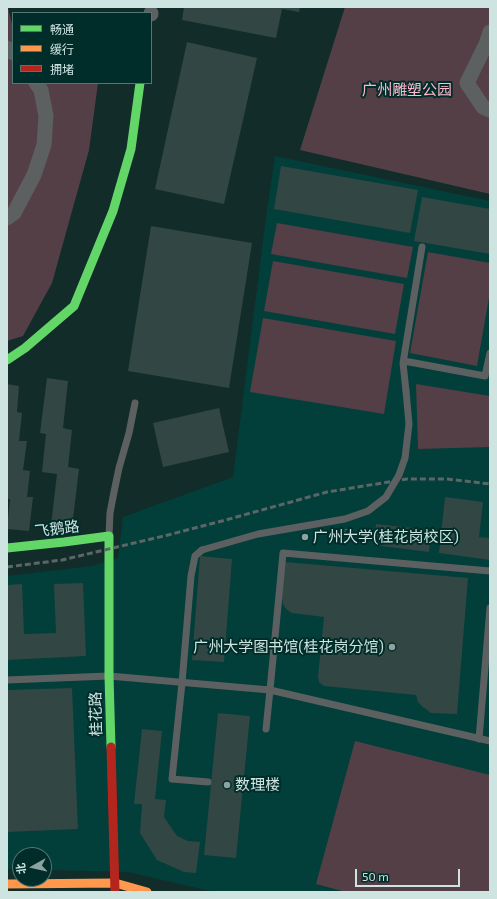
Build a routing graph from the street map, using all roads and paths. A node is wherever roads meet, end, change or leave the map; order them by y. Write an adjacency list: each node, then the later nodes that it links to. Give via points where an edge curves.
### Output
1 (490, 32): 4 (street, via 467,83 483,107)
2 (37, 84): 5 (street, via 41,90 46,116 44,145 34,175 14,213)
3 (140, 84): 8 (street, via 131,149 113,211 74,306)
4 (490, 110)
5 (7, 218)
6 (422, 247): 9 (lane)
7 (490, 352): 10 (lane)
8 (7, 360)
9 (404, 361): 10 (lane); 18 (lane, bridge, via 409,424 405,458 400,475 386,497 368,511 345,519 258,534 202,550 195,556)
10 (488, 376)
11 (135, 402): 12 (lane, via 114,492)
12 (109, 536): 13 (street, 飞鹅路); 16 (street, 桂花路)
13 (7, 548)
14 (490, 571): 19 (lane, via 283,553)
15 (490, 608): 21 (lane)
16 (109, 676): 17 (lane); 18 (lane); 25 (street, 桂花路)
17 (7, 680)
18 (182, 683): 19 (lane); 23 (lane, via 172,779)
19 (270, 690): 20 (lane); 21 (lane)
20 (266, 729)
21 (479, 739): 22 (lane)
22 (490, 741)
23 (208, 782)
24 (7, 884): 25 (street)
25 (115, 888): 26 (street)
26 (147, 892)

